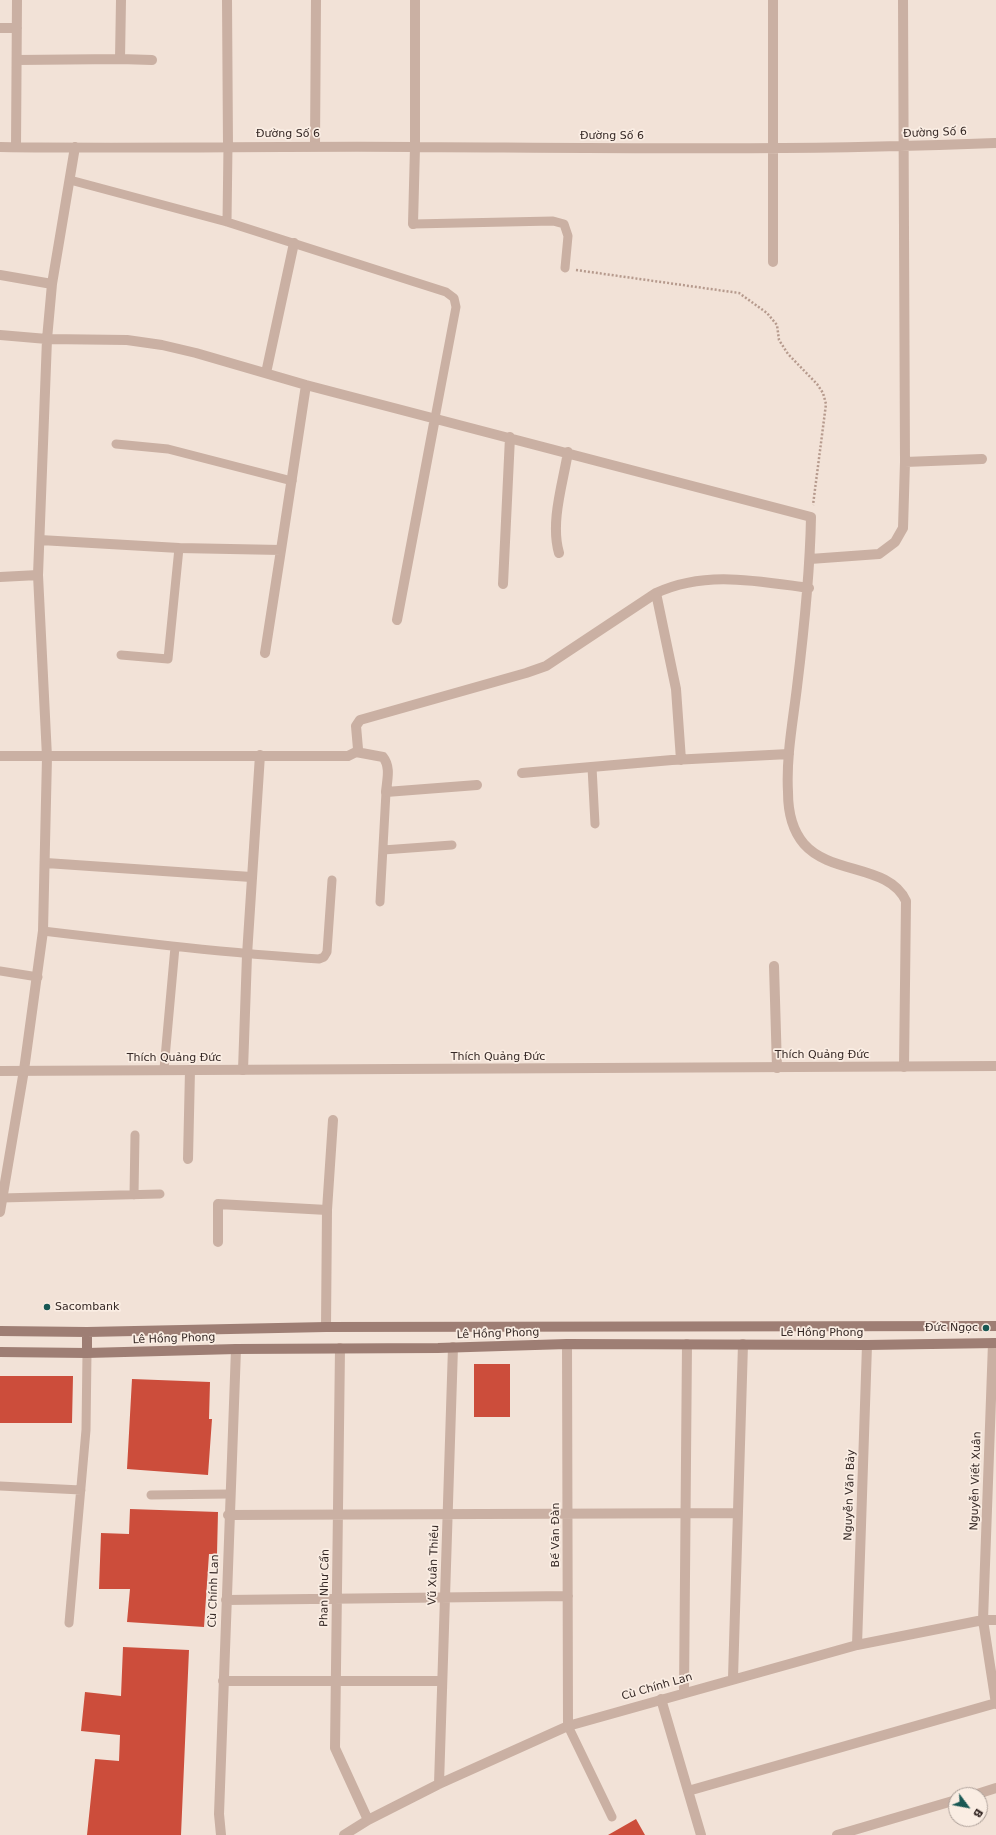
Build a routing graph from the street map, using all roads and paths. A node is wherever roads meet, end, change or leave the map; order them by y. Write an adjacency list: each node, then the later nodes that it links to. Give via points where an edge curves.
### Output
1 (17, 0): 9 (street)
2 (120, 0): 10 (street)
3 (227, 0): 14 (street)
4 (316, 0): 15 (street)
5 (415, 0): 19 (street)
6 (773, 0): 21 (street)
7 (903, 0): 20 (street)
8 (0, 28): 9 (street)
9 (17, 28): 11 (street)
10 (120, 59): 11 (street); 12 (street)
11 (17, 60): 17 (street)
12 (152, 60)
13 (995, 143): 20 (street, Đường Số 6)
14 (228, 146): 15 (street, Đường Số 6); 18 (street, Đường Số 6); 23 (lane)
15 (315, 146): 19 (street, Đường Số 6)
16 (0, 147): 17 (street, Đường Số 6)
17 (16, 147): 18 (street, Đường Số 6)
18 (75, 147): 22 (street)
19 (415, 147): 21 (street, Đường Số 6); 24 (street)
20 (904, 147): 21 (street, Đường Số 6); 39 (street)
21 (774, 149): 26 (street)
22 (70, 180): 23 (lane); 29 (street)
23 (227, 222): 25 (lane)
24 (413, 224): 27 (lane, via 552,221 564,224 568,236)
25 (294, 243): 32 (street); 34 (lane, via 446,292 454,298 456,307)
26 (773, 262)
27 (565, 268): 41 (path, via 739,294 767,313 777,325 779,340 788,354 817,384 826,404)
28 (0, 275): 29 (street)
29 (52, 284): 31 (street)
30 (0, 335): 31 (street)
31 (47, 339): 32 (street, via 127,340 162,345); 42 (street)
32 (266, 373): 33 (street)
33 (306, 385): 34 (street); 40 (street)
34 (435, 418): 35 (street); 52 (street)
35 (510, 437): 37 (street); 49 (street)
36 (116, 444): 40 (lane, via 168,449)
37 (568, 452): 41 (street); 45 (street, via 556,526 555,539)
38 (982, 459): 39 (street)
39 (905, 462): 46 (street, via 903,528 895,542 879,554)
40 (292, 480): 44 (street)
41 (811, 517): 46 (street)
42 (40, 540): 43 (street); 47 (street)
43 (178, 548): 44 (street); 54 (lane, via 168,659)
44 (282, 550): 53 (street)
45 (559, 552)
46 (810, 559): 50 (street)
47 (38, 575): 48 (street); 59 (street)
48 (0, 577)
49 (503, 584)
50 (809, 588): 51 (street, via 714,578 672,585); 56 (street)
51 (656, 593): 55 (street, via 546,666 360,720 356,726); 60 (street, via 676,689)
52 (397, 620)
53 (265, 653)
54 (121, 655)
55 (356, 752): 57 (street, via 348,756); 64 (street, via 384,757 388,773)
56 (789, 754): 60 (street); 79 (street, via 790,813 804,844 827,861 891,883 902,892 906,901)
57 (260, 755): 59 (street); 69 (street)
58 (0, 756): 59 (street)
59 (47, 757): 68 (street)
60 (681, 760): 61 (street)
61 (592, 767): 62 (street); 65 (lane)
62 (522, 773)
63 (477, 785): 64 (street)
64 (386, 792): 67 (lane)
65 (595, 824)
66 (452, 845): 67 (lane)
67 (383, 850): 71 (lane)
68 (46, 863): 69 (street); 72 (street)
69 (251, 877): 74 (street)
70 (332, 880): 74 (lane, via 327,952 324,957 319,959)
71 (380, 902)
72 (43, 931): 73 (lane); 77 (street)
73 (175, 948): 74 (lane); 81 (lane)
74 (247, 955): 84 (street)
75 (774, 966): 80 (street)
76 (0, 971): 77 (lane)
77 (38, 977): 82 (street)
78 (996, 1066): 79 (street, Thích Quảng Đức)
79 (904, 1067): 80 (street, Thích Quảng Đức)
80 (777, 1068): 84 (street, Thích Quảng Đức)
81 (164, 1069): 82 (street, Thích Quảng Đức); 83 (street, Thích Quảng Đức)
82 (24, 1070): 85 (street, Thích Quảng Đức); 89 (street)
83 (190, 1070): 84 (street, Thích Quảng Đức); 88 (street)
84 (243, 1070)
85 (0, 1071)
86 (332, 1120): 93 (street)
87 (135, 1135): 91 (lane)
88 (188, 1159)
89 (3, 1164): 92 (street)
90 (160, 1194): 91 (lane)
91 (134, 1195): 92 (lane)
92 (1, 1198): 94 (street)
93 (327, 1210): 95 (street, via 218,1204); 97 (street)
94 (0, 1212)
95 (218, 1242)
96 (996, 1326): 98 (main road, Lê Hồng Phong)
97 (326, 1327): 98 (main road, Lê Hồng Phong); 100 (main road, Lê Hồng Phong)
98 (567, 1327): 102 (main road)
99 (0, 1331): 100 (main road, Lê Hồng Phong)
100 (87, 1332): 110 (main road)
101 (994, 1343): 105 (main road, Lê Hồng Phong); 125 (street, Nguyễn Viết Xuân)
102 (567, 1344): 103 (main road, Lê Hồng Phong); 106 (main road, Lê Hồng Phong); 117 (street, Bế Văn Đàn)
103 (687, 1344): 104 (main road, Lê Hồng Phong); 118 (street)
104 (742, 1344): 105 (main road, Lê Hồng Phong); 115 (street)
105 (867, 1345): 128 (street, Nguyễn Văn Bảy)
106 (453, 1347): 107 (main road, Lê Hồng Phong); 116 (street, Vũ Xuân Thiều)
107 (340, 1348): 108 (main road, Lê Hồng Phong); 120 (street, Phan Như Cẩn)
108 (236, 1349): 110 (main road, Lê Hồng Phong); 113 (street, Cù Chính Lan)
109 (0, 1352): 110 (main road, Lê Hồng Phong)
110 (87, 1353): 112 (lane, via 86,1430)
111 (0, 1486): 112 (lane)
112 (81, 1490): 127 (lane)
113 (229, 1494): 114 (lane); 119 (street, Cù Chính Lan)
114 (152, 1495)
115 (738, 1513): 118 (street); 129 (street)
116 (448, 1514): 117 (street); 120 (street); 122 (street, Vũ Xuân Thiều)
117 (568, 1514): 118 (street); 121 (street, Bế Văn Đàn)
118 (686, 1514): 133 (street)
119 (228, 1515): 120 (street); 124 (street, Cù Chính Lan)
120 (338, 1515): 123 (street, Phan Như Cẩn)
121 (568, 1596): 122 (street); 136 (street, Bế Văn Đàn)
122 (445, 1598): 123 (street); 131 (street, Vũ Xuân Thiều)
123 (337, 1599): 124 (street); 132 (street, Phan Như Cẩn)
124 (226, 1600): 130 (street, Cù Chính Lan)
125 (983, 1620): 126 (street, Cù Chính Lan); 128 (street, Cù Chính Lan); 135 (street, Nguyễn Viết Xuân)
126 (996, 1620)
127 (69, 1623)
128 (857, 1645): 129 (street, Cù Chính Lan)
129 (733, 1678): 133 (street, Cù Chính Lan)
130 (223, 1681): 132 (street); 142 (street, Cù Chính Lan, via 219,1814)
131 (442, 1681): 132 (street); 137 (street, Vũ Xuân Thiều)
132 (336, 1683): 141 (street, Phan Như Cẩn, via 335,1748)
133 (684, 1692): 134 (street, Cù Chính Lan)
134 (661, 1699): 136 (street, Cù Chính Lan); 138 (street)
135 (996, 1703): 138 (street)
136 (568, 1726): 137 (street, Cù Chính Lan); 140 (lane)
137 (439, 1784): 141 (street, Cù Chính Lan)
138 (688, 1791): 144 (street)
139 (948, 1802): 145 (street)
140 (612, 1817)
141 (368, 1820): 143 (street, Cù Chính Lan)
142 (221, 1835)
143 (344, 1835)
144 (701, 1835)
145 (837, 1835)

